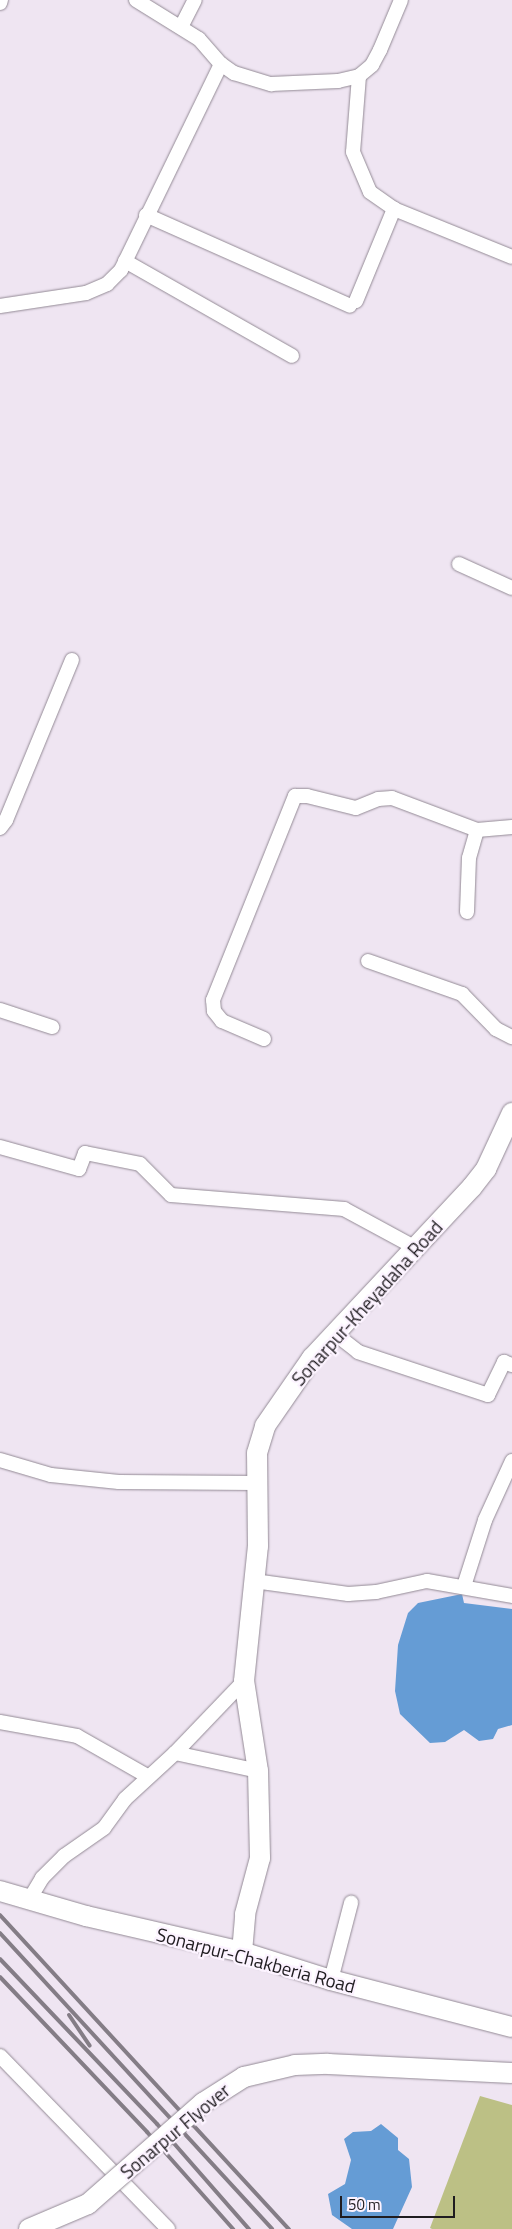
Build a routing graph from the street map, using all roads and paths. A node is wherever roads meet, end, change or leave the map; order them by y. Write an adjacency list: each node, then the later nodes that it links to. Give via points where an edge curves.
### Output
1 (136, 0): 4 (street)
2 (194, 0): 4 (street)
3 (401, 0): 6 (street, via 372,65)
4 (181, 27): 5 (street, via 199,39)
5 (221, 64): 6 (street, via 249,80 271,84); 8 (street)
6 (359, 76): 7 (street, via 353,152 370,192)
7 (394, 209): 8 (street, via 353,304); 9 (street)
8 (146, 214): 10 (street)
9 (512, 257)
10 (125, 261): 11 (street, via 107,284 86,293); 12 (street)
11 (0, 306)
12 (292, 356)
13 (458, 564): 14 (street)
14 (512, 588)
15 (72, 660): 17 (street)
16 (512, 827): 18 (street)
17 (0, 828)
18 (477, 830): 19 (street, via 469,858); 24 (street, via 392,798 378,799 356,808 296,796 214,1000 214,1011 222,1021)
19 (467, 912)
20 (368, 961): 23 (street, via 462,994 496,1029)
21 (0, 1010): 22 (street)
22 (52, 1027)
23 (512, 1037)
24 (264, 1038)
25 (512, 1113): 27 (main road, Sonarpur-Kheyadaha Road, via 486,1169)
26 (0, 1147): 27 (street, via 79,1169 85,1153 140,1164 172,1195 344,1209)
27 (414, 1247): 28 (main road, Sonarpur-Kheyadaha Road)
28 (334, 1334): 29 (street, via 358,1352 488,1394 504,1362); 32 (main road, Sonarpur-Kheyadaha Road, via 312,1358 265,1426 257,1453)
29 (512, 1365)
30 (0, 1460): 32 (street, via 51,1475 119,1482)
31 (512, 1460): 34 (street, via 485,1520)
32 (255, 1483): 33 (main road, Sonarpur-Kheyadaha Road, via 258,1546)
33 (254, 1581): 34 (street, via 348,1594 427,1581); 36 (main road, Sonarpur-Kheyadaha Road)
34 (464, 1586): 35 (street)
35 (512, 1596)
36 (244, 1680): 38 (street); 39 (main road, Sonarpur-Kheyadaha Road)
37 (0, 1722): 40 (street, via 77,1736)
38 (175, 1753): 39 (street); 40 (street)
39 (258, 1771): 44 (main road, Sonarpur-Kheyadaha Road, via 260,1858 245,1914)
40 (147, 1776): 42 (street, via 104,1828 64,1856 42,1878)
41 (0, 1891): 42 (main road, Sonarpur-Chakberia Road)
42 (29, 1900): 44 (main road, Sonarpur-Chakberia Road)
43 (351, 1903): 45 (street)
44 (242, 1952): 45 (main road, Sonarpur-Chakberia Road)
45 (331, 1980): 46 (main road, Sonarpur-Chakberia Road)
46 (512, 2027)
47 (0, 2056): 50 (street)
48 (512, 2073): 49 (main road, Sonarpur Flyover, bridge, via 295,2064 244,2077 203,2103 88,2204)
49 (29, 2229)
50 (168, 2229)

